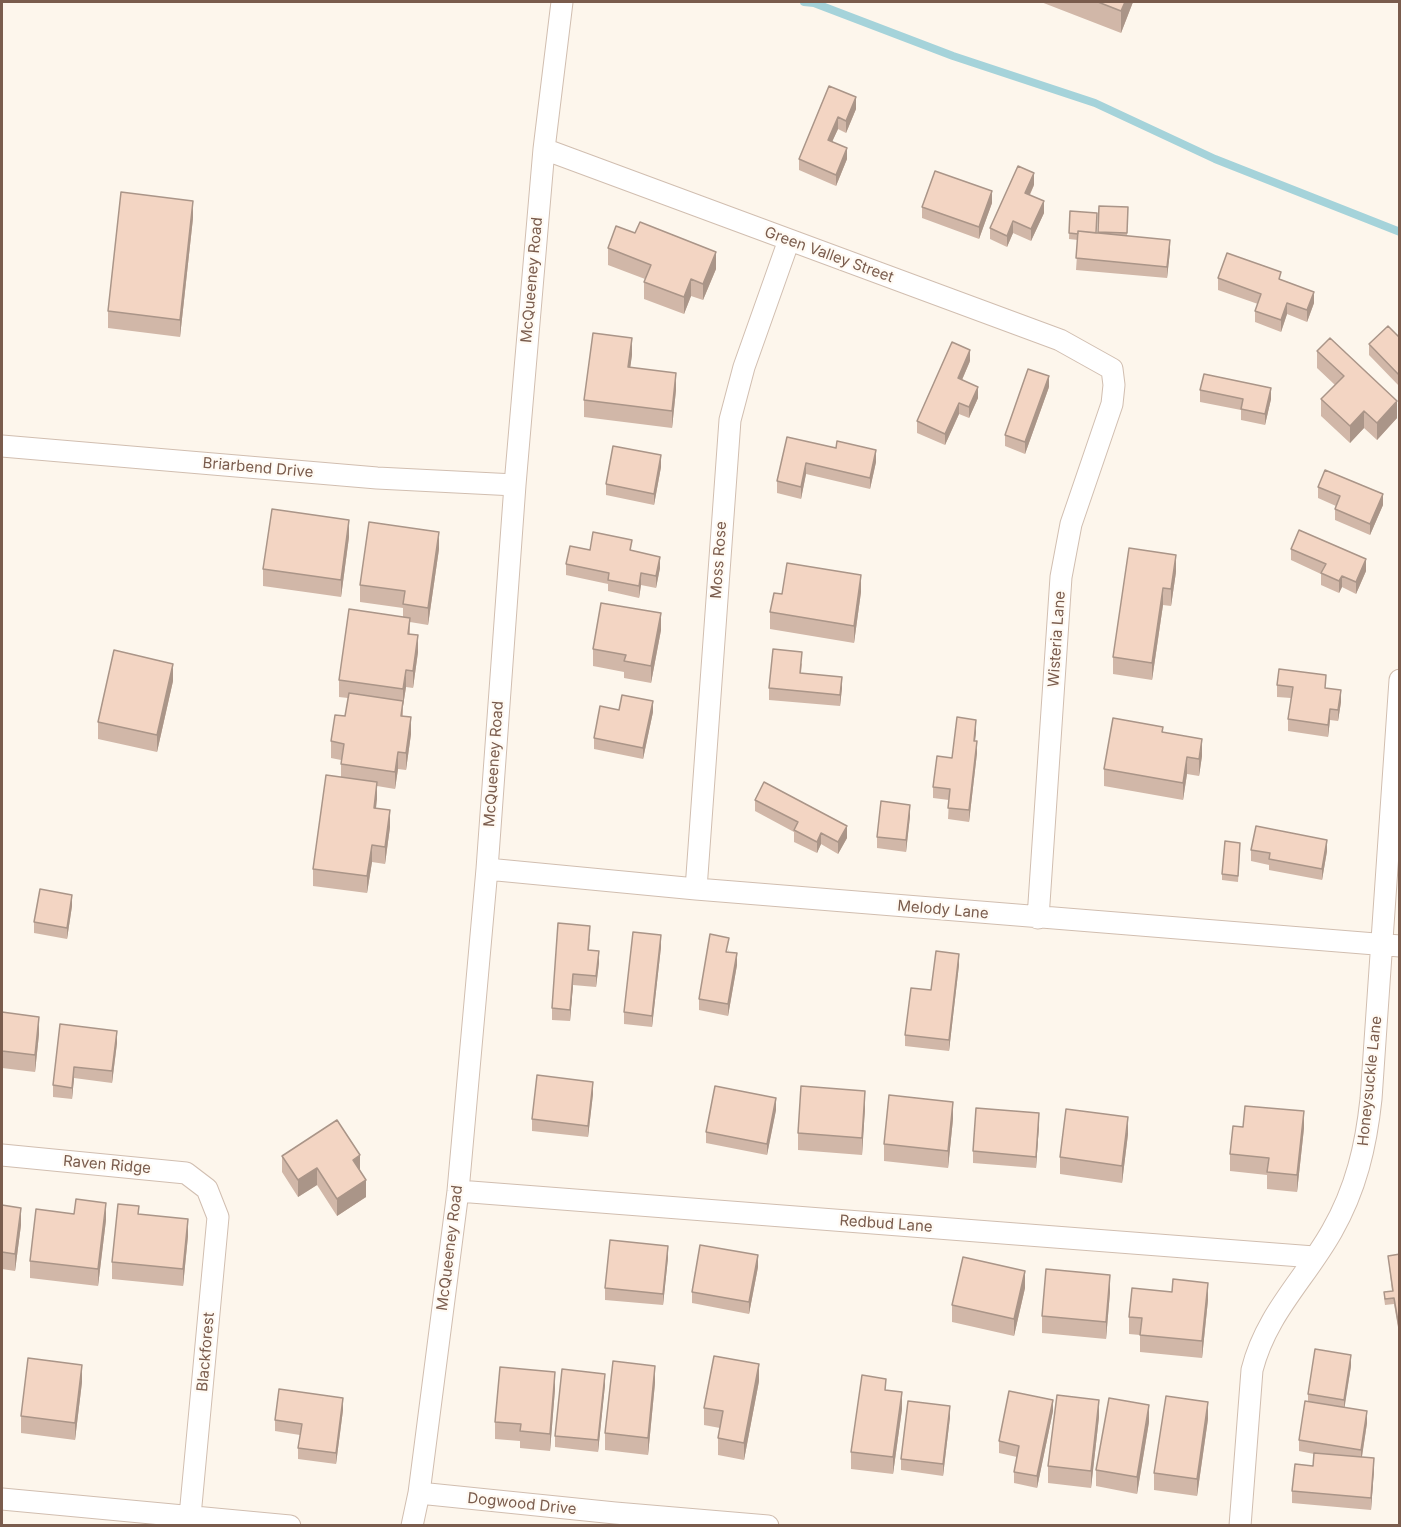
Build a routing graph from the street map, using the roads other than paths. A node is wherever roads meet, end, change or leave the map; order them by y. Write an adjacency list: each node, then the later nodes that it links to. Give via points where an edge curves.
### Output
1 (562, 2): 2 (street, McQueeney Road)
2 (544, 148): 3 (street, Green Valley Street); 6 (street, McQueeney Road)
3 (789, 240): 4 (street, Green Valley Street, via 1060,340); 9 (street, Moss Rose, via 744,367 730,420)
4 (1112, 369): 10 (street, Wisteria Lane, via 1112,404 1071,524 1061,577)
5 (2, 446): 6 (street, Briarbend Drive, via 377,478)
6 (515, 485): 8 (street, McQueeney Road)
7 (1400, 680): 11 (street, Honeysuckle Lane)
8 (487, 869): 9 (street, Melody Lane); 14 (street, McQueeney Road)
9 (696, 889): 10 (street, Melody Lane)
10 (1038, 918): 11 (street, Melody Lane)
11 (1390, 945): 15 (street, Honeysuckle Lane, via 1364,1149 1349,1198)
12 (2, 1155): 13 (street, Raven Ridge, via 186,1173)
13 (207, 1190): 18 (street, Blackforest, via 218,1217)
14 (458, 1191): 15 (street, Redbud Lane); 16 (street, McQueeney Road)
15 (1314, 1257): 23 (street, Honeysuckle Lane, via 1270,1321 1256,1355)
16 (418, 1493): 19 (street, Dogwood Drive); 21 (street, McQueeney Road)
17 (2, 1499): 18 (street)
18 (190, 1516): 20 (street)
19 (615, 1519): 22 (street, Dogwood Drive)
20 (290, 1526)
21 (412, 1526)
22 (768, 1526)
23 (1240, 1526)

